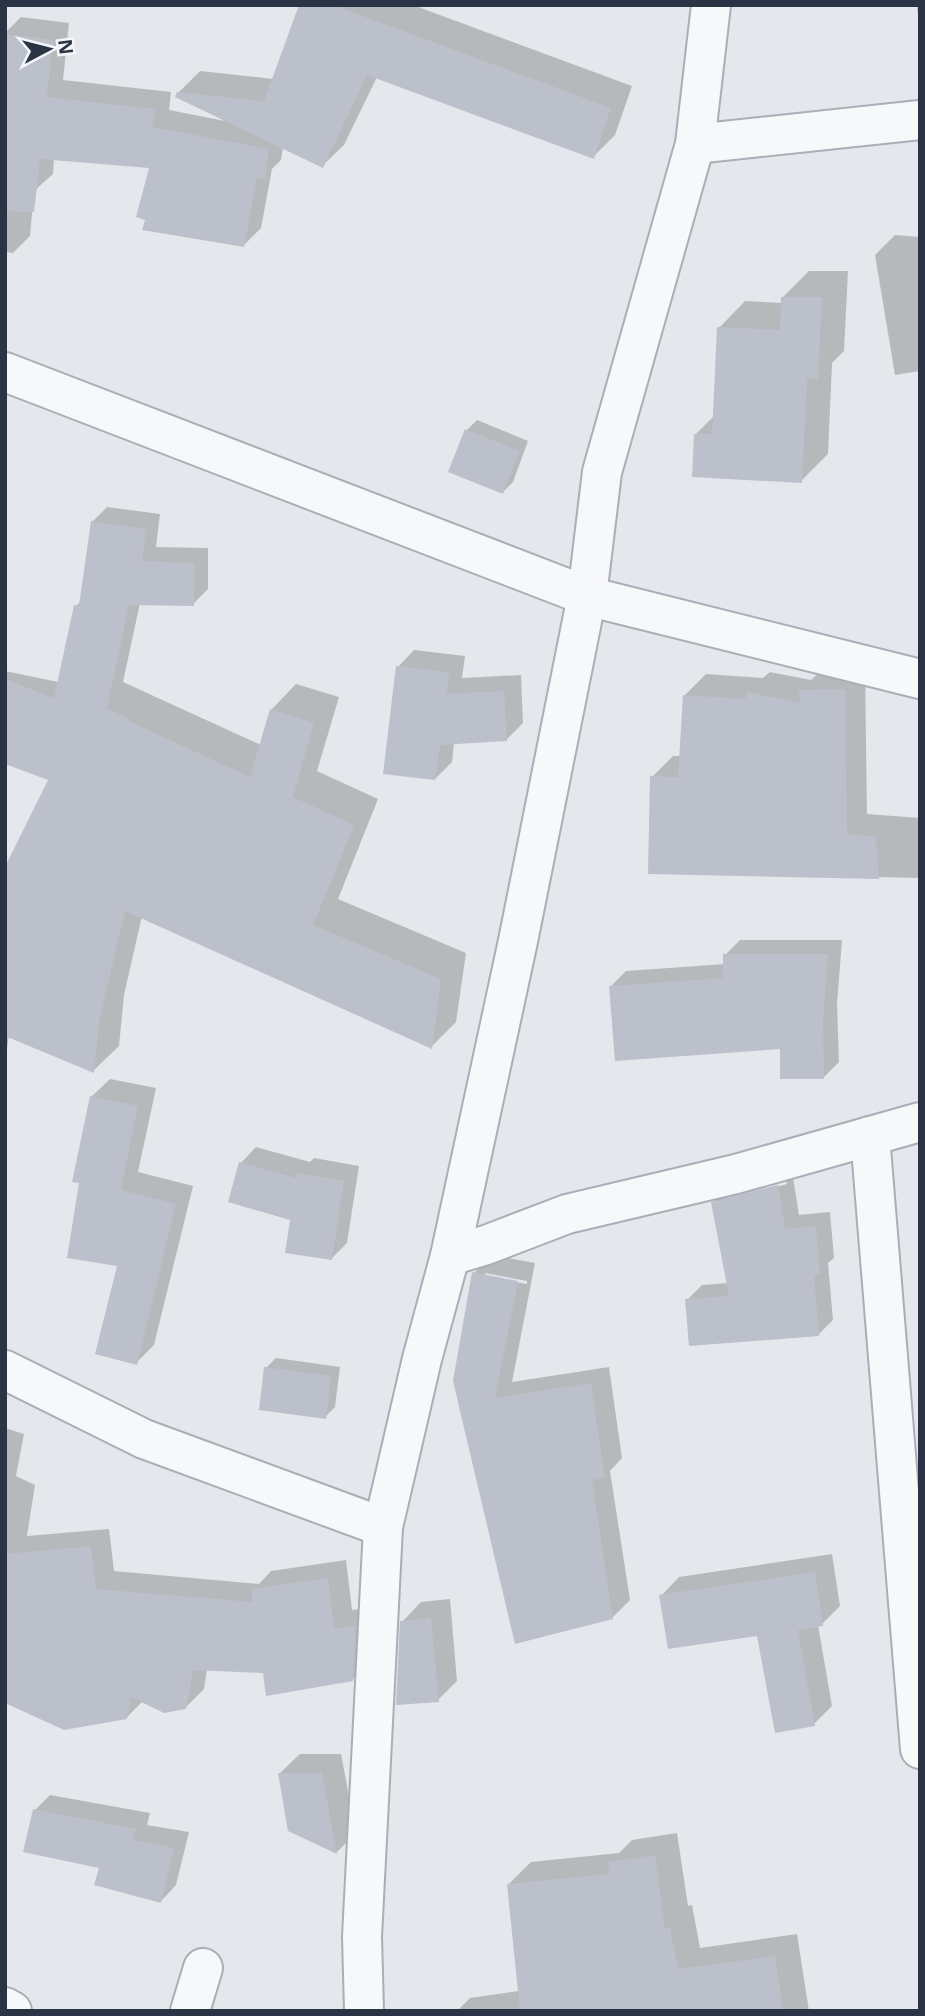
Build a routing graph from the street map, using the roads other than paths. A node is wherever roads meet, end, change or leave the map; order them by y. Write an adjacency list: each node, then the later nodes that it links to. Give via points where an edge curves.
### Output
1 (711, 5): 3 (street)
2 (920, 120): 3 (street)
3 (695, 144): 5 (street, via 602,472)
4 (5, 372): 5 (street)
5 (587, 596): 6 (street); 9 (street)
6 (920, 679)
7 (920, 1122): 8 (street)
8 (870, 1136): 9 (street, via 567,1214); 12 (street)
9 (450, 1256): 11 (street)
10 (5, 1370): 11 (street, via 144,1439)
11 (383, 1527): 18 (street, via 362,1937)
12 (915, 1627): 13 (street)
13 (920, 1749)
14 (203, 1968): 17 (street)
15 (5, 2007): 16 (street)
16 (12, 2011)
17 (190, 2011)
18 (364, 2011)

